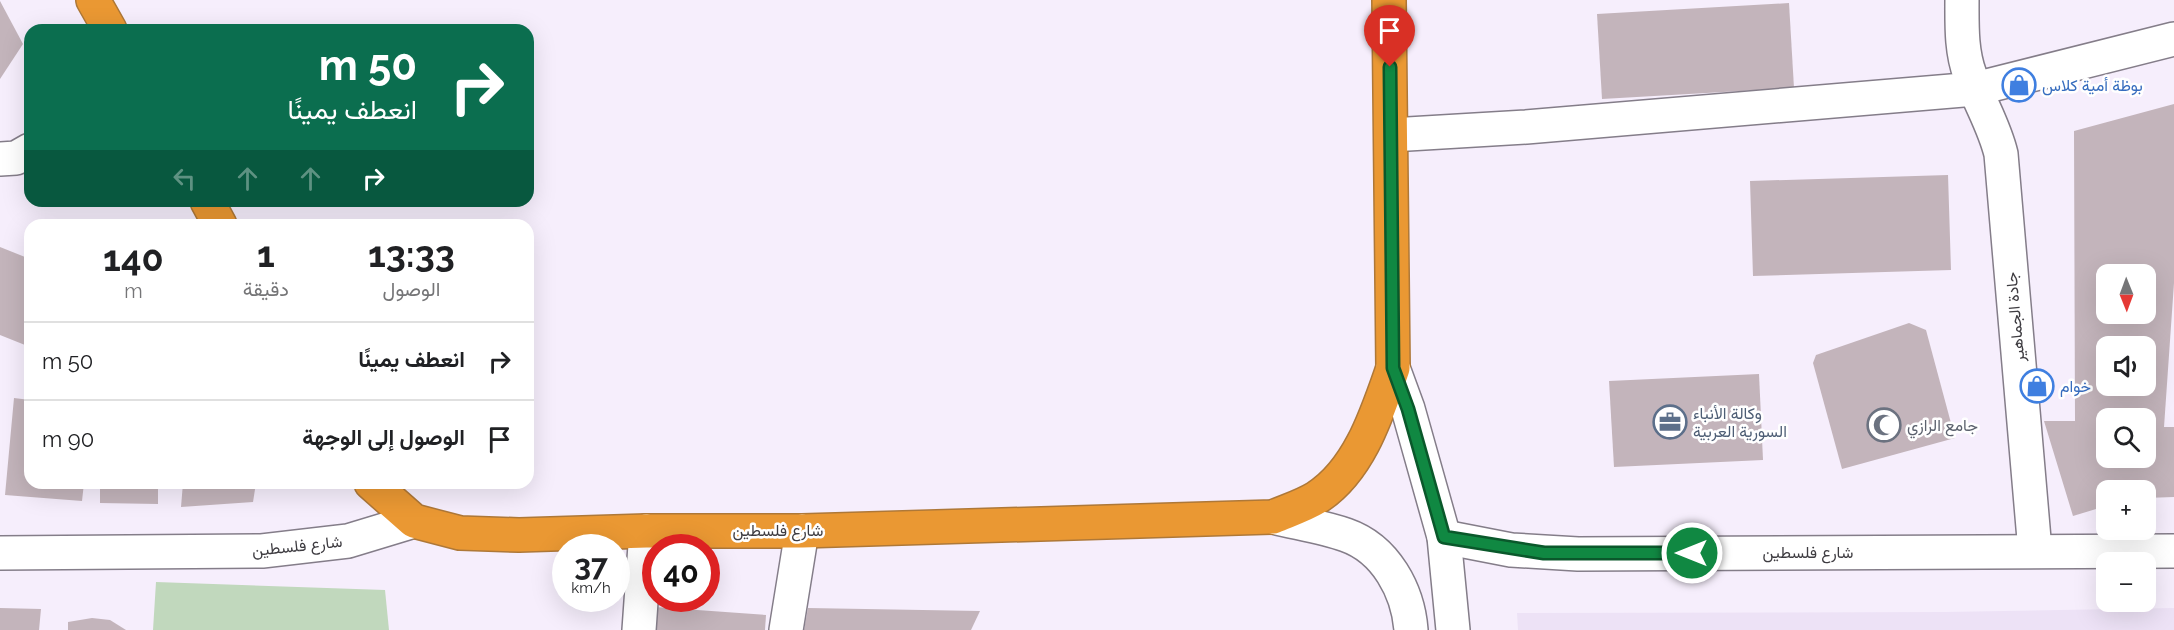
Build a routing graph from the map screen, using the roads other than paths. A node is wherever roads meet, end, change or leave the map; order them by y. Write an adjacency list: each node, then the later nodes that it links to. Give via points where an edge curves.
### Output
1 (93, 0): 4 (highway)
2 (1389, 0): 7 (highway)
3 (1962, 0): 6 (street, جادة الجماهير, via 1965,58)
4 (107, 24)
5 (2171, 37): 6 (street)
6 (1975, 89): 7 (street); 17 (street, جادة الجماهير, via 1997,136 2002,163)
7 (1391, 135): 10 (highway)
8 (24, 153): 9 (street)
9 (0, 159)
10 (1393, 368): 12 (highway, via 1382,402 1349,466 1317,498); 16 (street)
11 (377, 489): 13 (highway)
12 (1274, 517): 15 (highway, شارع فلسطين); 22 (street, via 1347,535 1366,545 1394,575 1410,614)
13 (414, 521): 14 (highway, شارع فلسطين, via 460,533); 19 (street, شارع فلسطين, via 348,541 262,551)
14 (646, 531): 15 (highway, شارع فلسطين); 20 (street)
15 (802, 531): 21 (street)
16 (1444, 537): 17 (street, شارع فلسطين, via 1510,550 1578,554); 23 (street)
17 (2035, 551): 18 (street, شارع فلسطين)
18 (2174, 551)
19 (0, 553)
20 (639, 630)
21 (786, 630)
22 (1411, 630)
23 (1453, 630)

